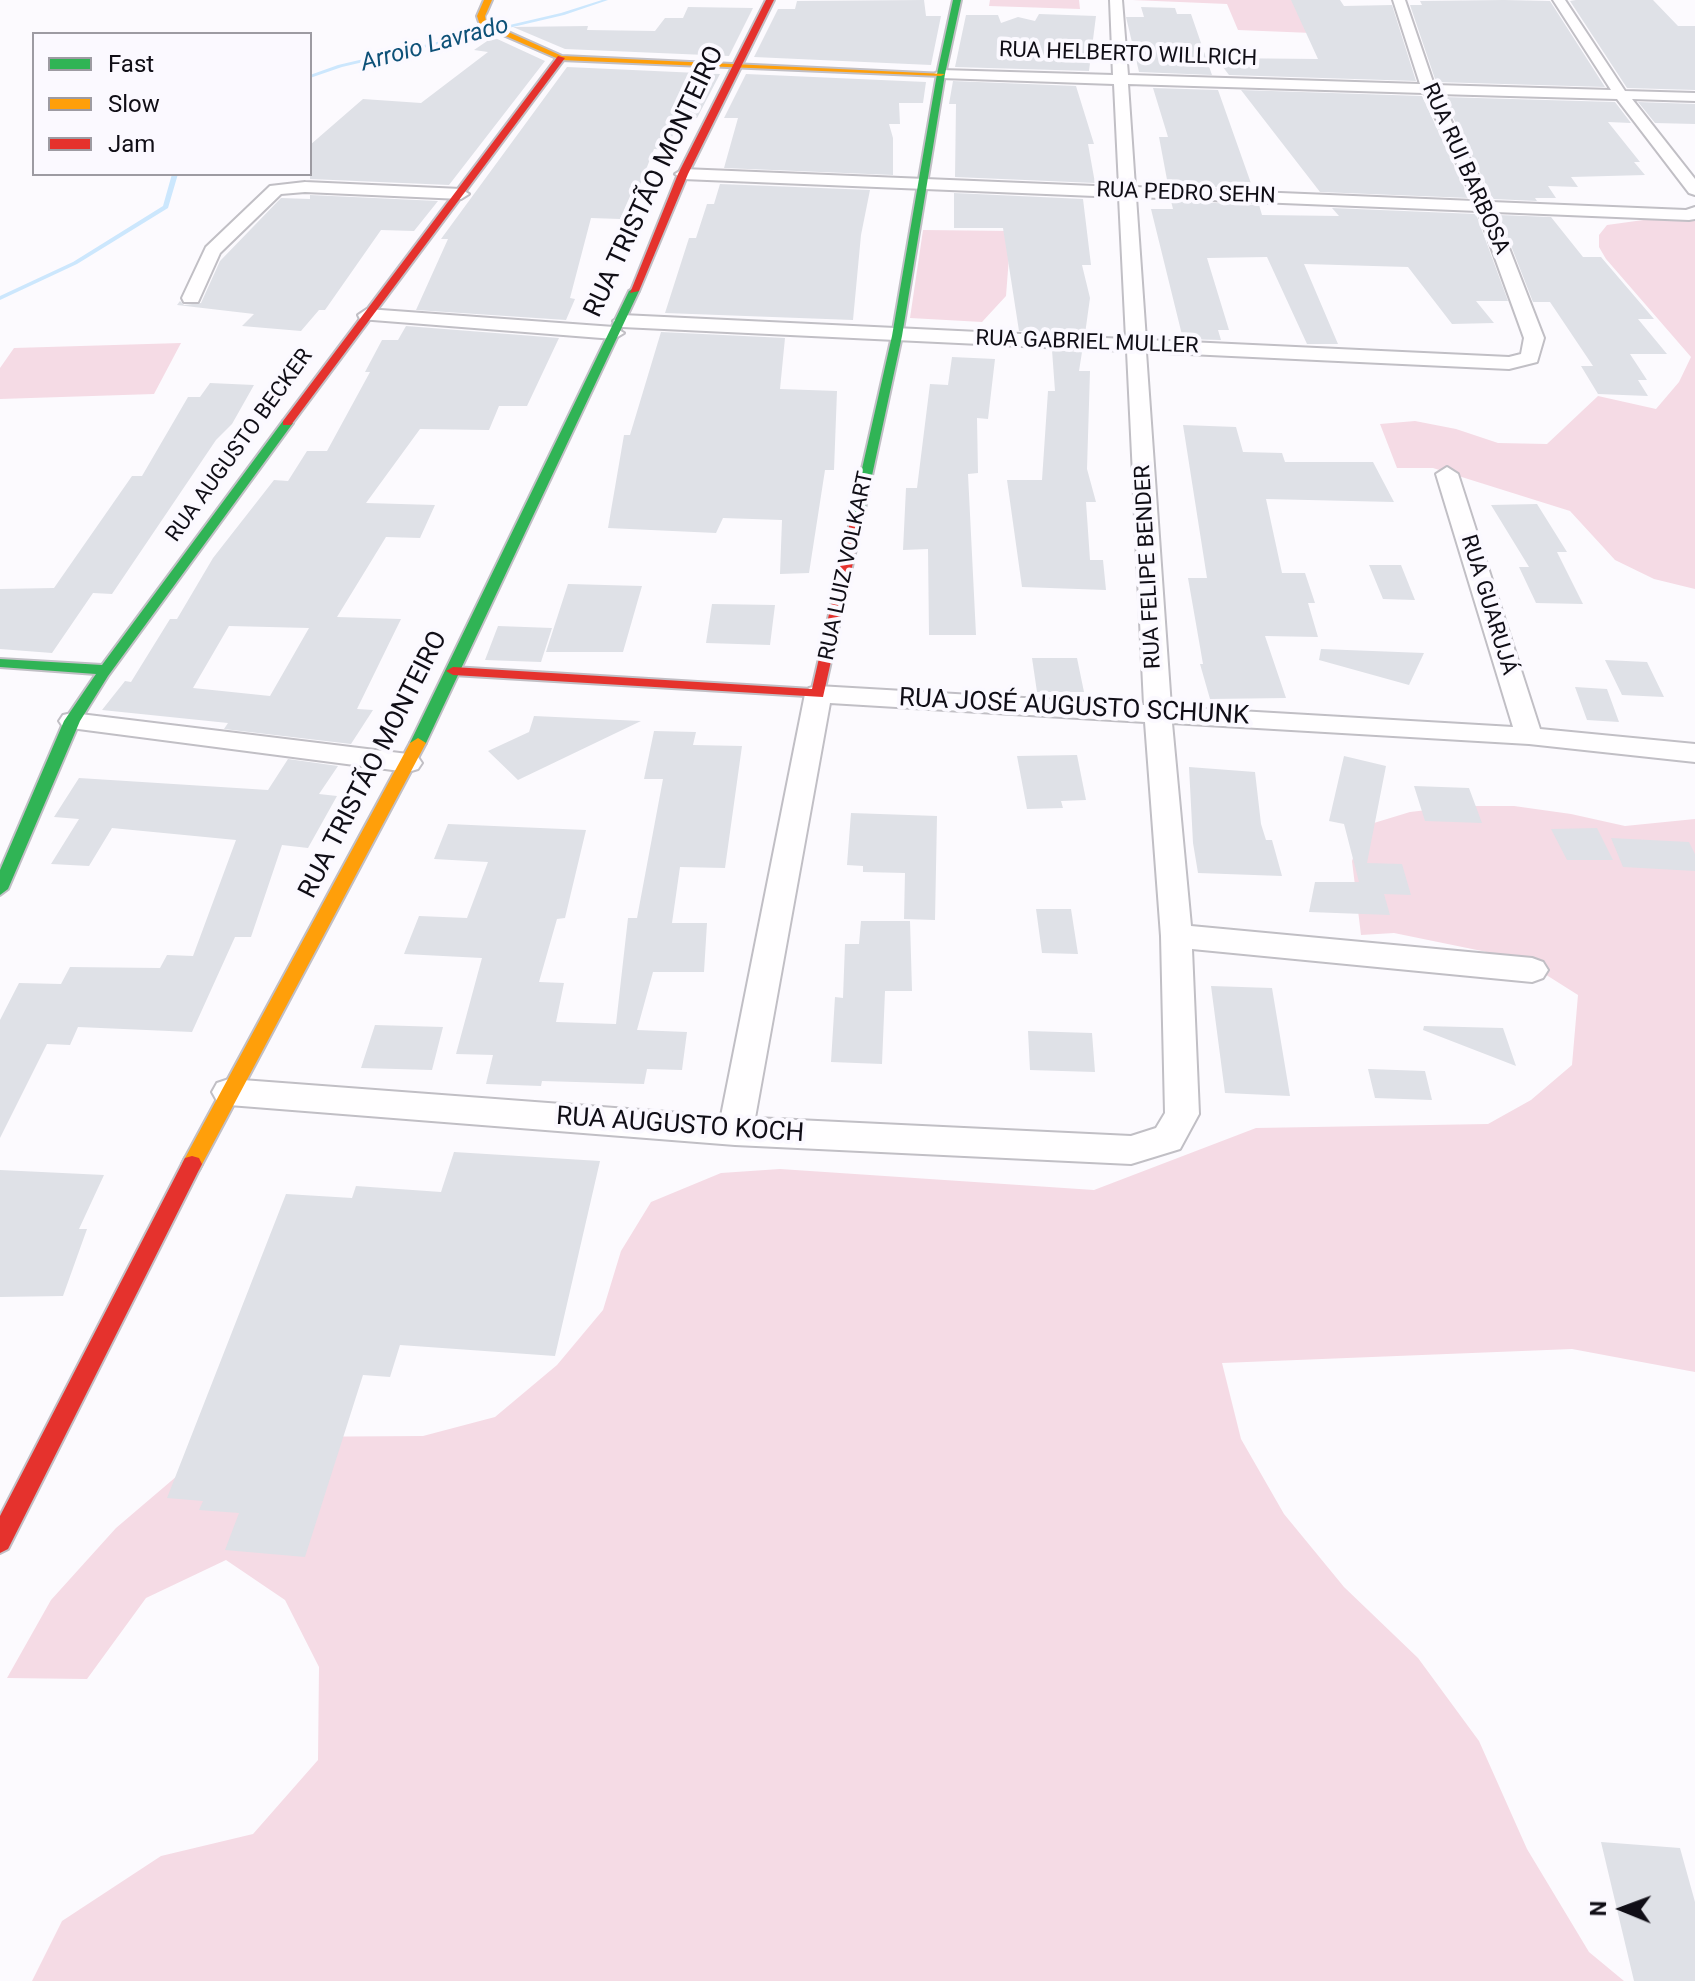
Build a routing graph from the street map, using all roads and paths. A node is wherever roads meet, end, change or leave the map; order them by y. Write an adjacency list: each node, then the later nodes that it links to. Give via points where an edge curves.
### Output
1 (488, 0): 7 (street, via 483,23)
2 (770, 0): 8 (street, RUA TRISTÃO MONTEIRO)
3 (957, 0): 9 (street, RUA LUIZ VOLKART)
4 (1116, 0): 10 (street, RUA FELIPE BENDER)
5 (1399, 0): 11 (street, RUA RUI BARBOSA)
6 (1559, 0): 12 (street)
7 (561, 58): 8 (street, RUA HELBERTO WILLRICH); 18 (street, RUA AUGUSTO BECKER)
8 (737, 63): 9 (street, RUA HELBERTO WILLRICH); 14 (street, RUA TRISTÃO MONTEIRO)
9 (941, 74): 10 (street, RUA HELBERTO WILLRICH); 15 (street, RUA LUIZ VOLKART)
10 (1121, 78): 11 (street, RUA HELBERTO WILLRICH); 17 (street, RUA FELIPE BENDER)
11 (1428, 87): 12 (street, RUA HELBERTO WILLRICH); 19 (street, RUA RUI BARBOSA)
12 (1621, 95): 13 (street, RUA HELBERTO WILLRICH); 16 (street)
13 (1695, 97)
14 (683, 174): 15 (street, RUA PEDRO SEHN); 23 (street, RUA TRISTÃO MONTEIRO)
15 (923, 183): 17 (street, RUA PEDRO SEHN); 24 (street, RUA LUIZ VOLKART)
16 (1695, 190)
17 (1128, 191): 19 (street, RUA PEDRO SEHN); 26 (street, RUA FELIPE BENDER)
18 (461, 194): 21 (street, via 276,189 212,251); 22 (street, RUA AUGUSTO BECKER)
19 (1485, 207): 20 (street, RUA PEDRO SEHN); 25 (street, RUA RUI BARBOSA)
20 (1692, 213)
21 (191, 298)
22 (367, 315): 23 (street, RUA GABRIEL MULLER); 29 (street, RUA AUGUSTO BECKER)
23 (618, 327): 24 (street, RUA GABRIEL MULLER); 30 (street, RUA TRISTÃO MONTEIRO)
24 (897, 336): 26 (street, RUA GABRIEL MULLER); 31 (street, RUA LUIZ VOLKART)
25 (1534, 338): 26 (street, RUA GABRIEL MULLER, via 1530,358 1509,363)
26 (1136, 345): 32 (street, RUA FELIPE BENDER)
27 (1447, 474): 34 (street, RUA GUARUJÁ)
28 (0, 663): 29 (street)
29 (106, 670): 33 (street, RUA AUGUSTO BECKER)
30 (453, 671): 31 (street, RUA JOSÉ AUGUSTO SCHUNK); 36 (street, RUA TRISTÃO MONTEIRO)
31 (818, 694): 32 (street, RUA JOSÉ AUGUSTO SCHUNK); 41 (street, RUA LUIZ VOLKART)
32 (1158, 713): 34 (street, RUA JOSÉ AUGUSTO SCHUNK); 38 (street, RUA FELIPE BENDER)
33 (72, 721): 36 (street); 37 (street, RUA AUGUSTO BECKER)
34 (1529, 736): 35 (street, RUA JOSÉ AUGUSTO SCHUNK)
35 (1695, 753)
36 (408, 763): 40 (street, RUA TRISTÃO MONTEIRO)
37 (0, 889)
38 (1176, 936): 39 (street); 42 (street, RUA FELIPE BENDER, via 1182,1114 1168,1139)
39 (1532, 970)
40 (229, 1092): 41 (street, RUA AUGUSTO KOCH); 43 (street, RUA TRISTÃO MONTEIRO)
41 (735, 1131): 42 (street, RUA AUGUSTO KOCH)
42 (1131, 1150)
43 (0, 1541)

